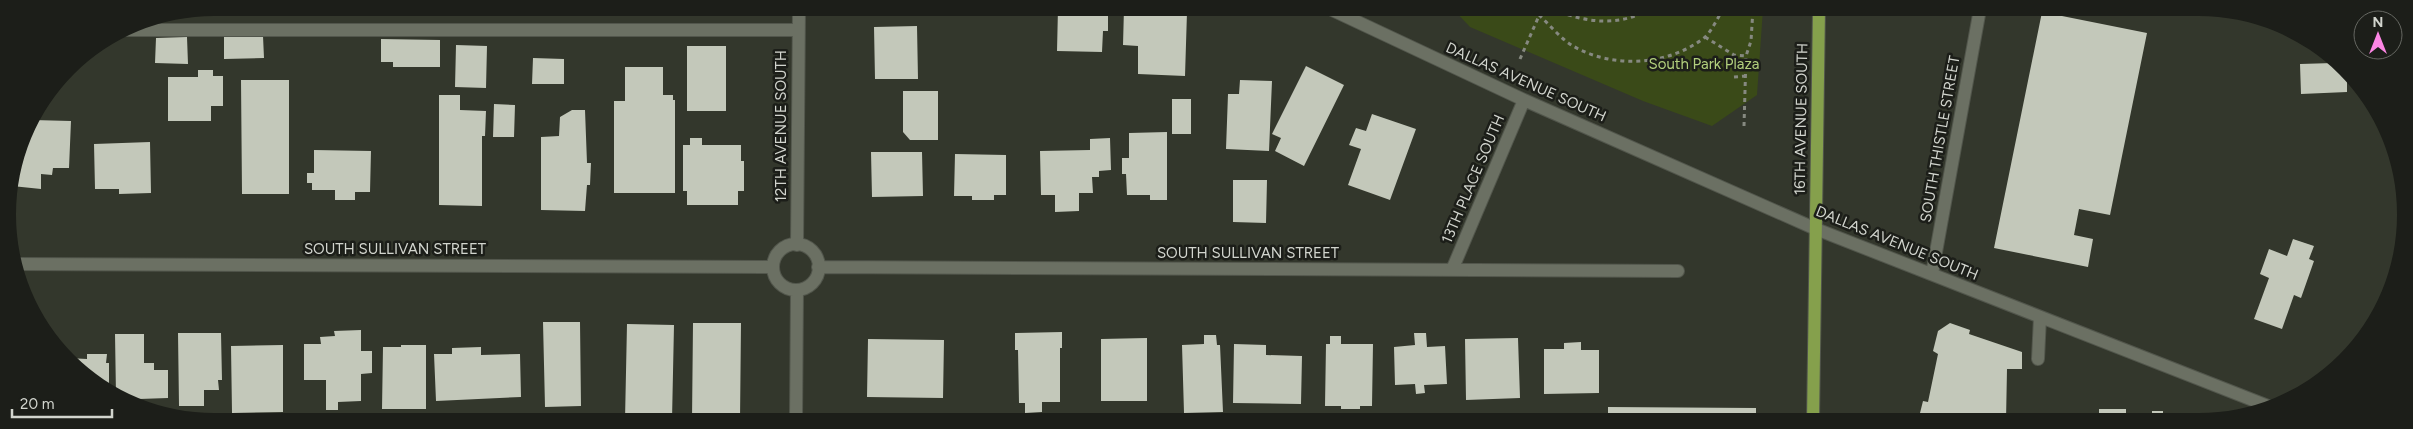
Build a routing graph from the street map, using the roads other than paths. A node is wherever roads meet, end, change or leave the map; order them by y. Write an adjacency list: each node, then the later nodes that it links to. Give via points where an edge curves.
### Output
1 (799, 16): 6 (street, 12TH AVENUE SOUTH)
2 (1345, 16): 7 (street, DALLAS AVENUE SOUTH)
3 (1819, 16): 8 (main road, 16TH AVENUE SOUTH)
4 (1979, 16): 15 (street, SOUTH THISTLE STREET)
5 (142, 30): 6 (street)
6 (798, 30): 9 (street, 12TH AVENUE SOUTH)
7 (1524, 100): 8 (street, DALLAS AVENUE SOUTH); 13 (street, 13TH PLACE SOUTH)
8 (1816, 229): 15 (street, DALLAS AVENUE SOUTH); 21 (main road, 16TH AVENUE SOUTH)
9 (797, 245): 11 (street, via 780,251); 12 (street, via 814,254)
10 (23, 264): 11 (street, SOUTH SULLIVAN STREET)
11 (773, 267): 16 (street, via 779,284)
12 (818, 267): 13 (street, SOUTH SULLIVAN STREET); 16 (street, via 812,284)
13 (1452, 270): 14 (street, SOUTH SULLIVAN STREET)
14 (1678, 272)
15 (1932, 274): 17 (street, DALLAS AVENUE SOUTH)
16 (797, 290): 20 (street)
17 (2040, 316): 18 (street); 19 (street, DALLAS AVENUE SOUTH)
18 (2038, 359)
19 (2260, 403)
20 (796, 413)
21 (1813, 413)

